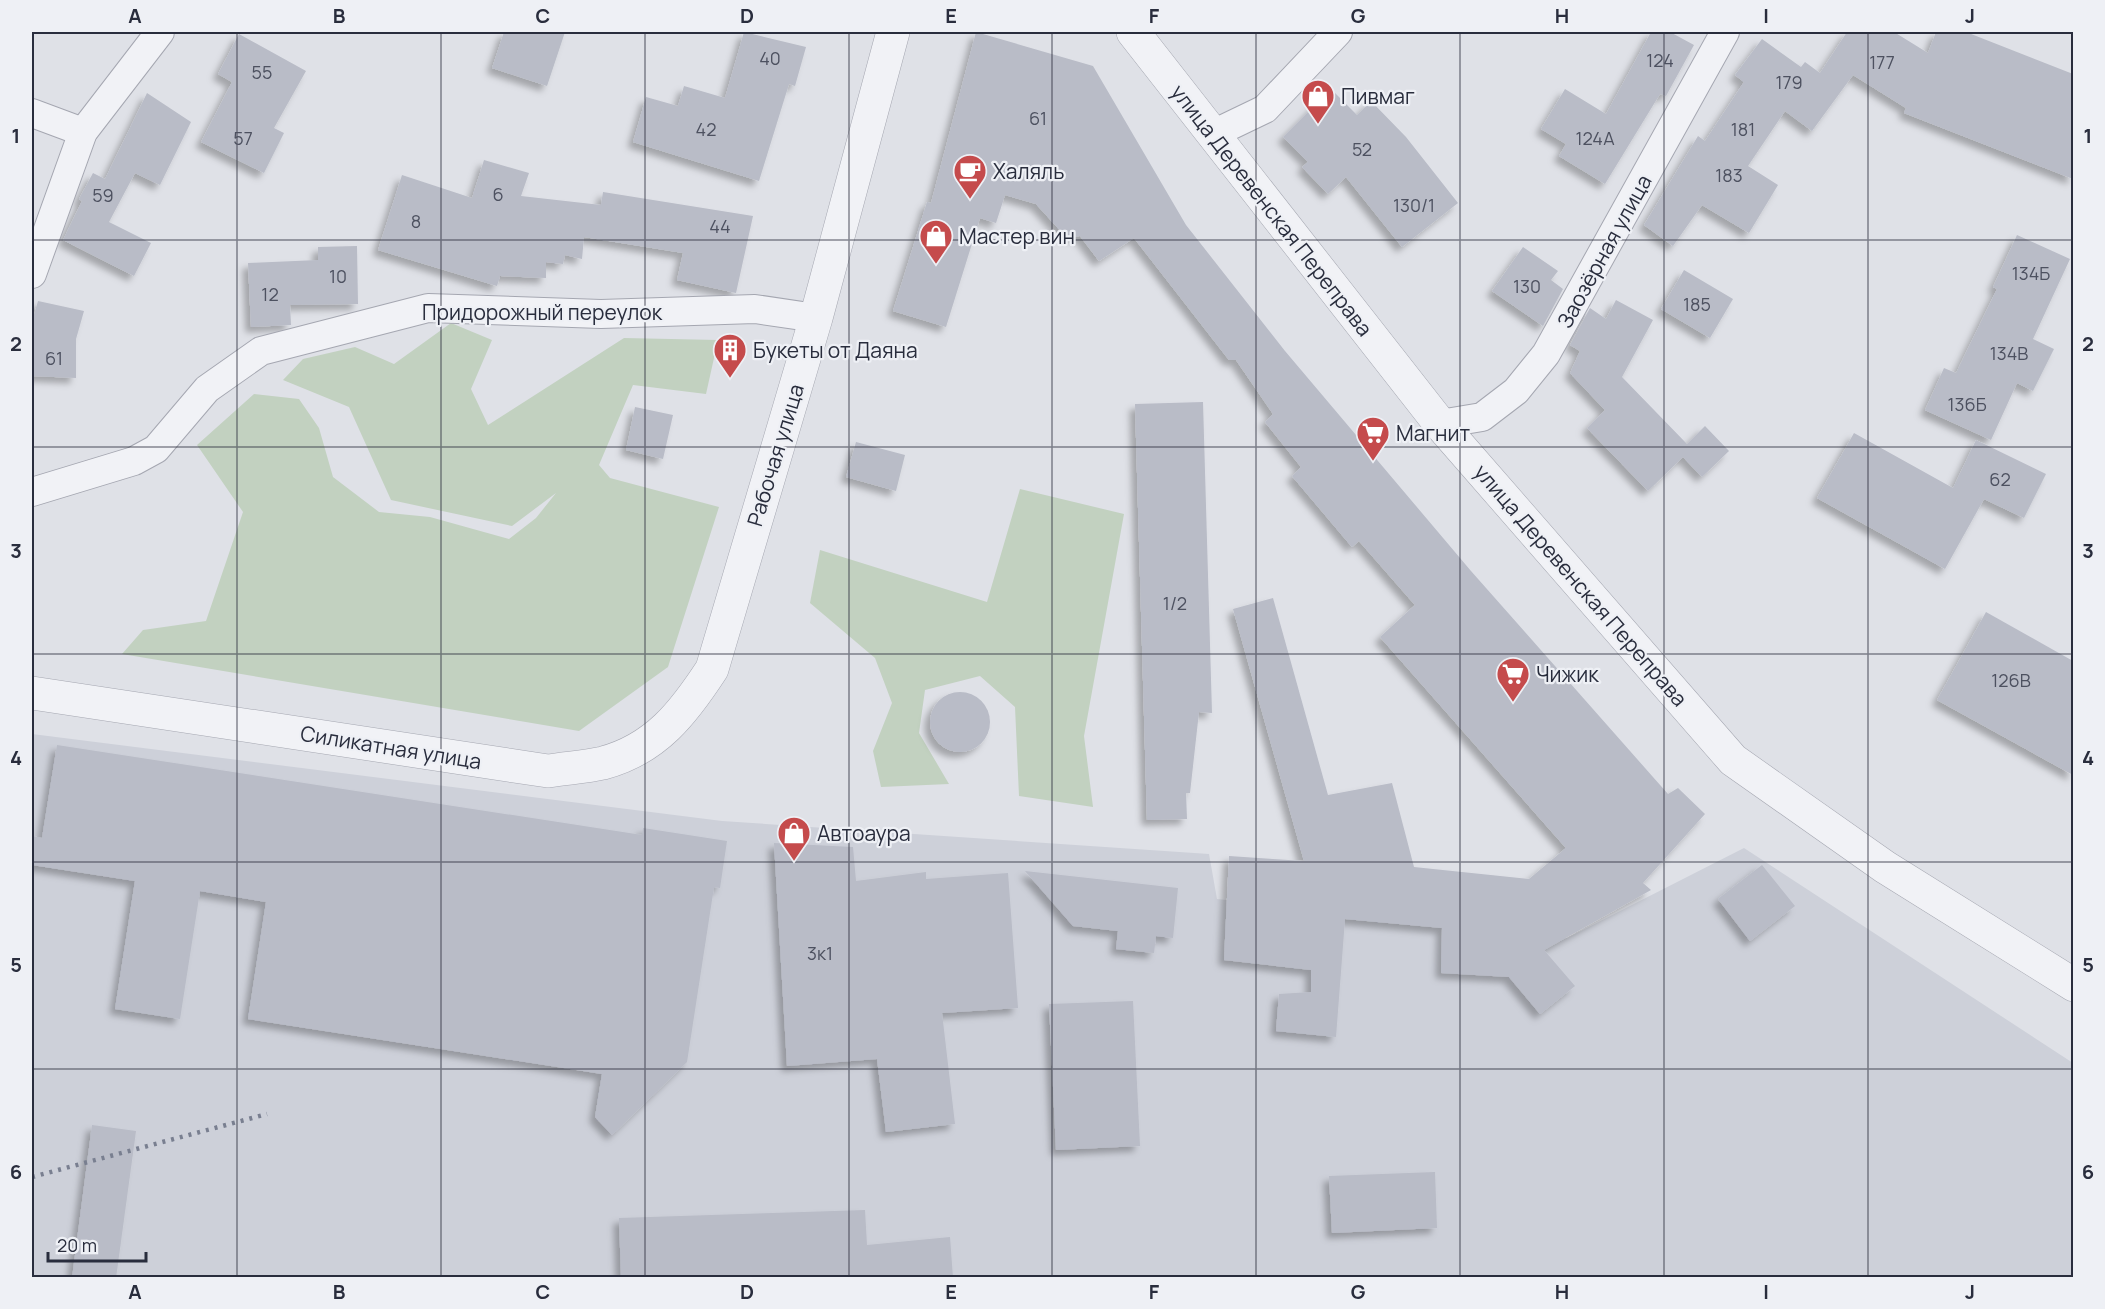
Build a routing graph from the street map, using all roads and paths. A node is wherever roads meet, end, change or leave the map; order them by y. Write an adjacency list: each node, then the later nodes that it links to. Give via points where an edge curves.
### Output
1 (160, 32): 7 (street)
2 (893, 32): 10 (street, Рабочая улица)
3 (1133, 32): 8 (street, улица Деревенская Переправа)
4 (1338, 32): 8 (street, via 1265,109)
5 (1725, 32): 11 (street, Заозёрная улица, via 1546,354 1516,391 1482,417)
6 (32, 113): 7 (street)
7 (83, 132): 9 (street)
8 (1213, 134): 11 (street, улица Деревенская Переправа)
9 (32, 274)
10 (816, 318): 12 (street, Придорожный переулок, via 755,309 601,314 428,308 261,351 207,388 156,449 134,461); 13 (street, Рабочая улица)
11 (1440, 424): 15 (street, улица Деревенская Переправа, via 1733,760 1885,867)
12 (32, 492)
13 (712, 669): 14 (street, Силикатная улица, via 687,707 650,744 604,763 548,771)
14 (32, 693)
15 (2073, 986)

